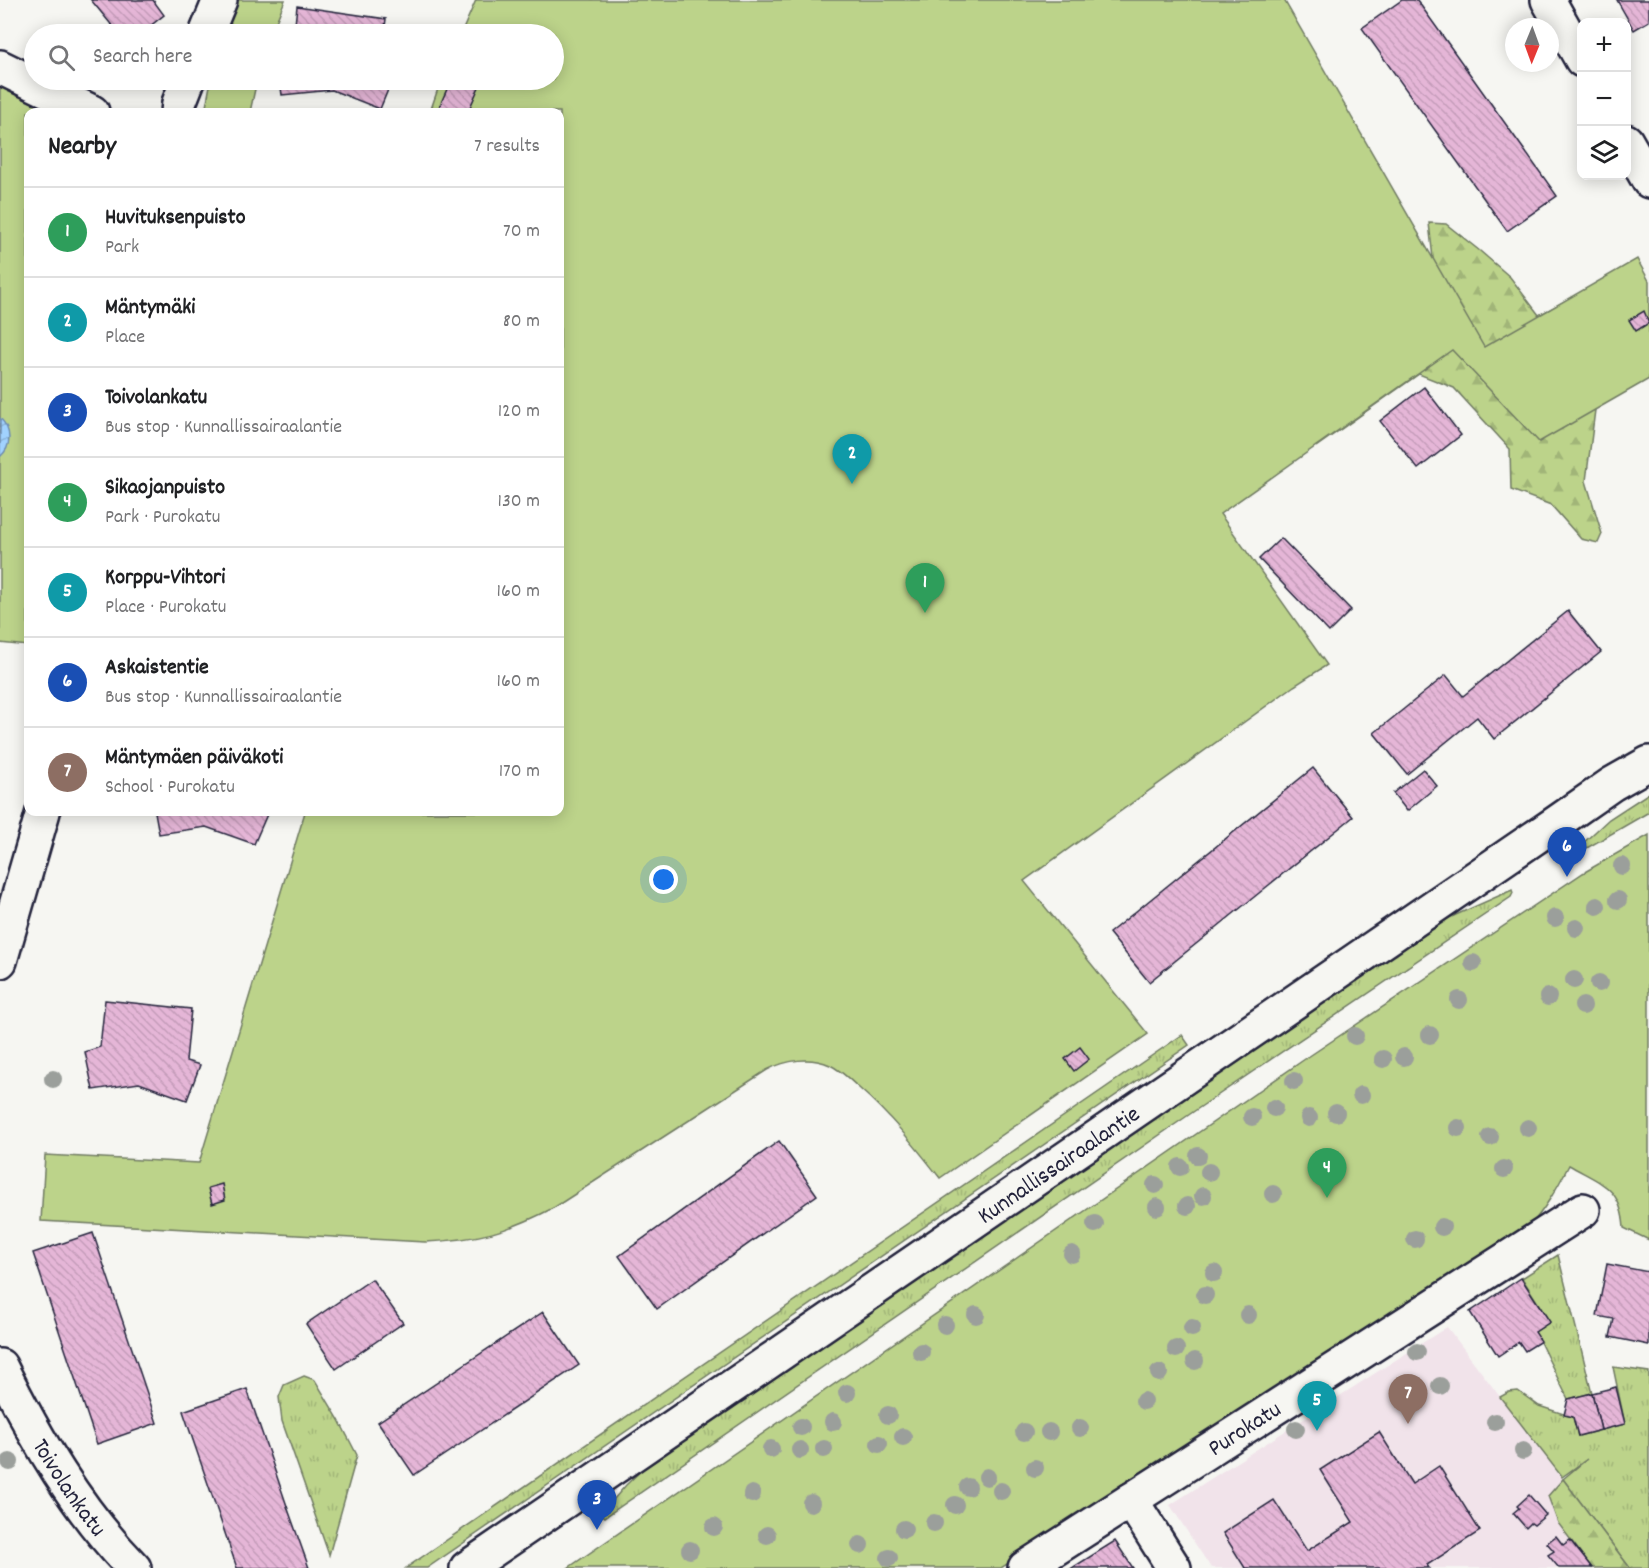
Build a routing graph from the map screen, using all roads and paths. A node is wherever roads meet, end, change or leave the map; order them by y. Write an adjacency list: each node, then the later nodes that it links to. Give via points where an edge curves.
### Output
1 (220, 0): 3 (street)
2 (1548, 0): 4 (street)
3 (210, 24)
4 (1577, 53)
5 (0, 68): 6 (street)
6 (24, 79)
7 (46, 90): 9 (street)
8 (185, 90): 10 (street)
9 (84, 108)
10 (179, 108)
11 (1631, 150): 12 (street)
12 (1649, 181)
13 (1649, 763): 20 (street, Kunnallissairaalantie, via 1565,816)
14 (42, 816): 15 (street)
15 (0, 961)
16 (1583, 1210): 18 (street, Purokatu)
17 (0, 1366): 19 (street, Toivolankatu, via 18,1404 78,1504)
18 (1131, 1500): 21 (street, Purokatu); 22 (street)
19 (134, 1568)
20 (467, 1568)
21 (1025, 1568)
22 (1174, 1568)

